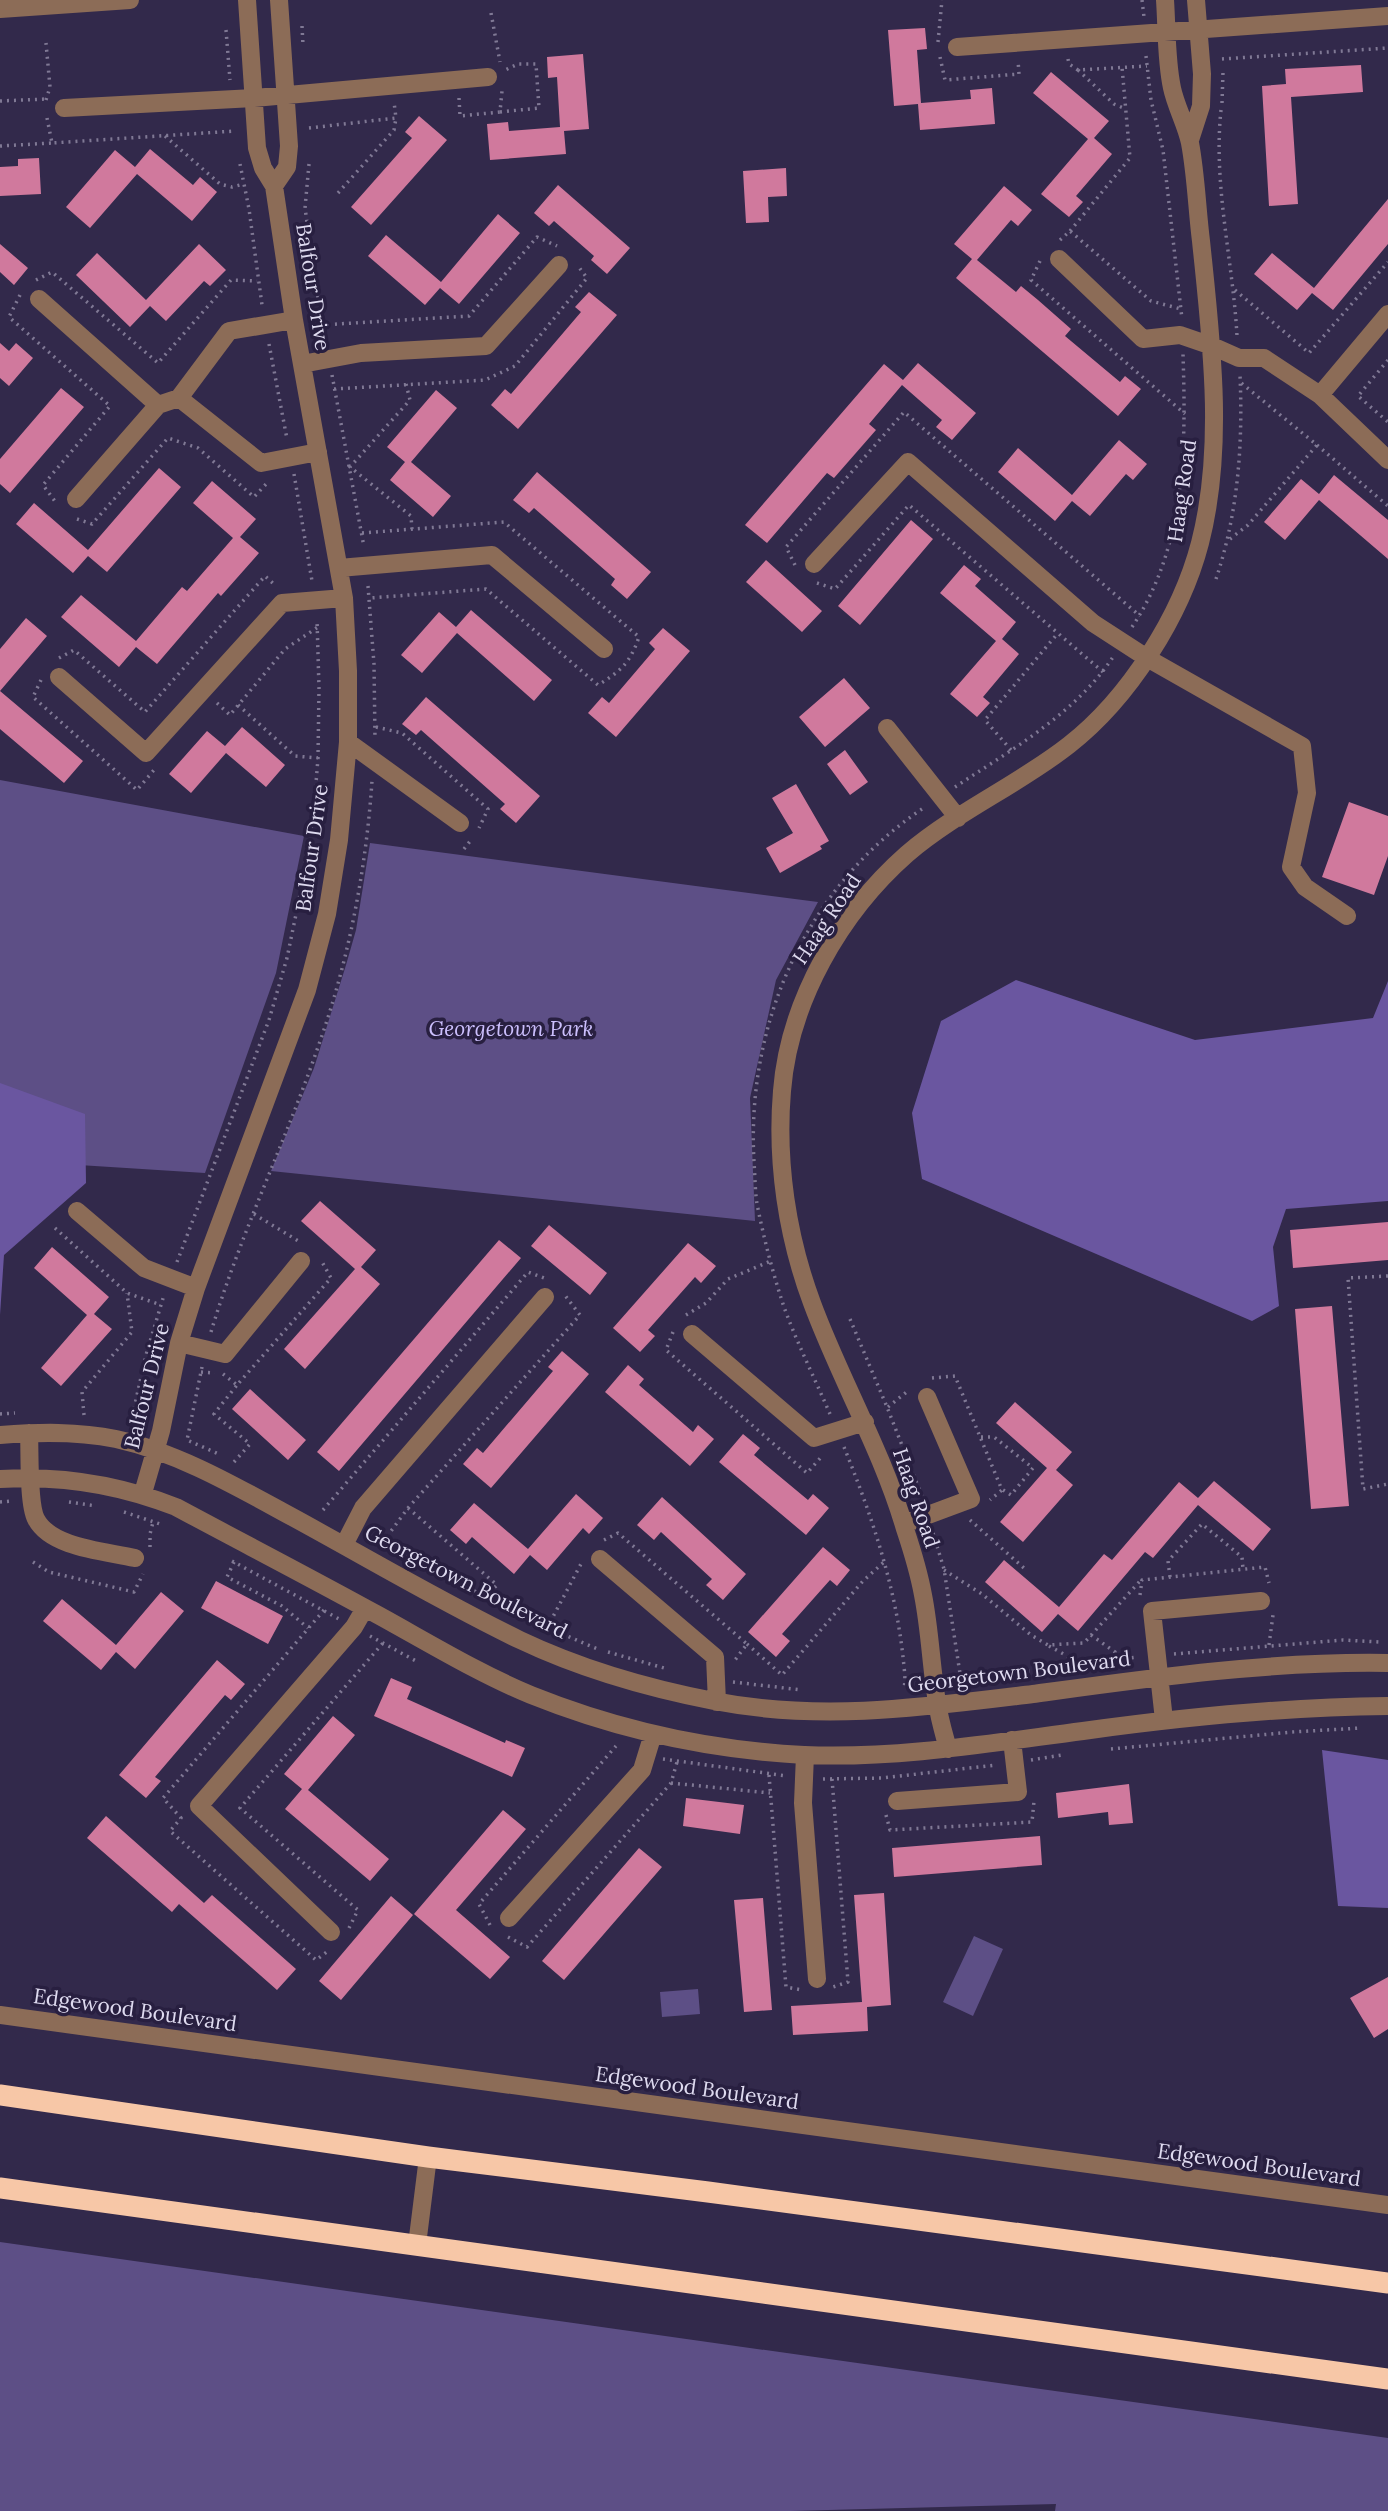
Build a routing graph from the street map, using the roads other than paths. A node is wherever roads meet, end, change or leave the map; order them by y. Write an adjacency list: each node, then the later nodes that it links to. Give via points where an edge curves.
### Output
1 (131, 0): 6 (street)
2 (247, 0): 14 (street, Balfour Drive)
3 (279, 0): 13 (street)
4 (1165, 0): 10 (street, Haag Road)
5 (1196, 0): 9 (street, Haag Road)
6 (76, 2): 7 (street)
7 (0, 9)
8 (1388, 16): 9 (street)
9 (1198, 30): 10 (street); 16 (street, Haag Road, via 1201,106)
10 (1167, 32): 11 (street); 16 (street, Haag Road, via 1170,82)
11 (957, 47)
12 (495, 74): 13 (street)
13 (286, 95): 14 (street); 17 (street, via 287,167)
14 (254, 98): 15 (street); 17 (street, Balfour Drive, via 257,148)
15 (64, 108)
16 (1190, 140): 23 (street, Haag Road)
17 (274, 187): 22 (street, Balfour Drive)
18 (564, 258): 24 (street, via 486,346 361,353)
19 (1059, 259): 23 (street, via 1143,339 1182,336)
20 (40, 299): 27 (street)
21 (1388, 314): 25 (street)
22 (294, 320): 24 (street, Balfour Drive); 26 (street, via 229,331)
23 (1212, 346): 25 (street, via 1239,358 1264,358); 35 (street, Haag Road, via 1211,468 1200,541 1182,595)
24 (302, 364): 28 (street, Balfour Drive)
25 (1320, 395): 29 (street)
26 (178, 398): 27 (street); 28 (street, via 261,463)
27 (158, 405): 30 (street)
28 (318, 452): 31 (street, Balfour Drive)
29 (1388, 460)
30 (76, 499)
31 (340, 568): 33 (street, Balfour Drive); 34 (street, via 492,555)
32 (814, 573): 35 (street, via 908,462 1093,623)
33 (344, 598): 36 (street, via 282,603 146,753); 38 (street, Balfour Drive)
34 (604, 649)
35 (1147, 658): 39 (street, Haag Road, via 1107,709 1070,744); 41 (street, via 1302,746 1307,793 1291,867 1305,887)
36 (50, 677)
37 (887, 728): 39 (street)
38 (348, 742): 40 (street); 44 (street, Balfour Drive, via 329,901 307,990)
39 (958, 818): 49 (street, Haag Road, via 901,860 868,892 838,934 811,982 782,1086 784,1191 795,1246 812,1302)
40 (460, 823)
41 (1347, 916)
42 (77, 1211): 44 (street, via 144,1268)
43 (301, 1261): 47 (street, via 225,1354)
44 (196, 1288): 47 (street, Balfour Drive)
45 (545, 1297): 57 (street, via 363,1508)
46 (692, 1334): 49 (street, via 814,1438)
47 (179, 1343): 52 (street, Balfour Drive)
48 (927, 1397): 56 (street, via 971,1499)
49 (865, 1422): 56 (street, Haag Road)
50 (29, 1433): 51 (street, Georgetown Boulevard); 52 (street, Georgetown Boulevard, via 72,1433); 53 (street)
51 (0, 1435)
52 (155, 1451): 55 (street, Balfour Drive); 57 (street, Georgetown Boulevard, via 236,1487)
53 (31, 1477): 54 (street); 55 (street, via 107,1484); 58 (street, via 35,1518 46,1533 63,1542)
54 (0, 1479)
55 (143, 1493): 61 (street)
56 (904, 1524): 65 (street, Haag Road, via 923,1595)
57 (344, 1545): 64 (street, Georgetown Boulevard, via 520,1640 577,1664)
58 (135, 1558)
59 (600, 1559): 64 (street, via 715,1657)
60 (1261, 1601): 63 (street, via 1152,1611)
61 (365, 1608): 68 (street, via 530,1694); 74 (street, via 354,1627 199,1806)
62 (1388, 1663): 63 (street, Georgetown Boulevard, via 1329,1662)
63 (1158, 1677): 65 (street, Georgetown Boulevard); 67 (street)
64 (718, 1702): 65 (street, Georgetown Boulevard, via 793,1711 873,1712)
65 (937, 1706): 70 (street, Haag Road)
66 (1388, 1706): 67 (street, via 1313,1707)
67 (1164, 1720): 69 (street)
68 (653, 1734): 71 (street, via 707,1745); 73 (street, via 642,1770)
69 (1012, 1740): 70 (street); 72 (street, via 1018,1792)
70 (948, 1749): 71 (street)
71 (805, 1755): 75 (street, via 803,1803)
72 (897, 1801)
73 (509, 1918)
74 (338, 1936)
75 (817, 1979)
76 (0, 2015): 80 (street, Edgewood Boulevard)
77 (0, 2095): 78 (highway)
78 (428, 2157): 81 (street); 82 (highway)
79 (0, 2188): 81 (highway)
80 (1388, 2205)
81 (416, 2245): 83 (highway)
82 (1388, 2283)
83 (1388, 2379)

